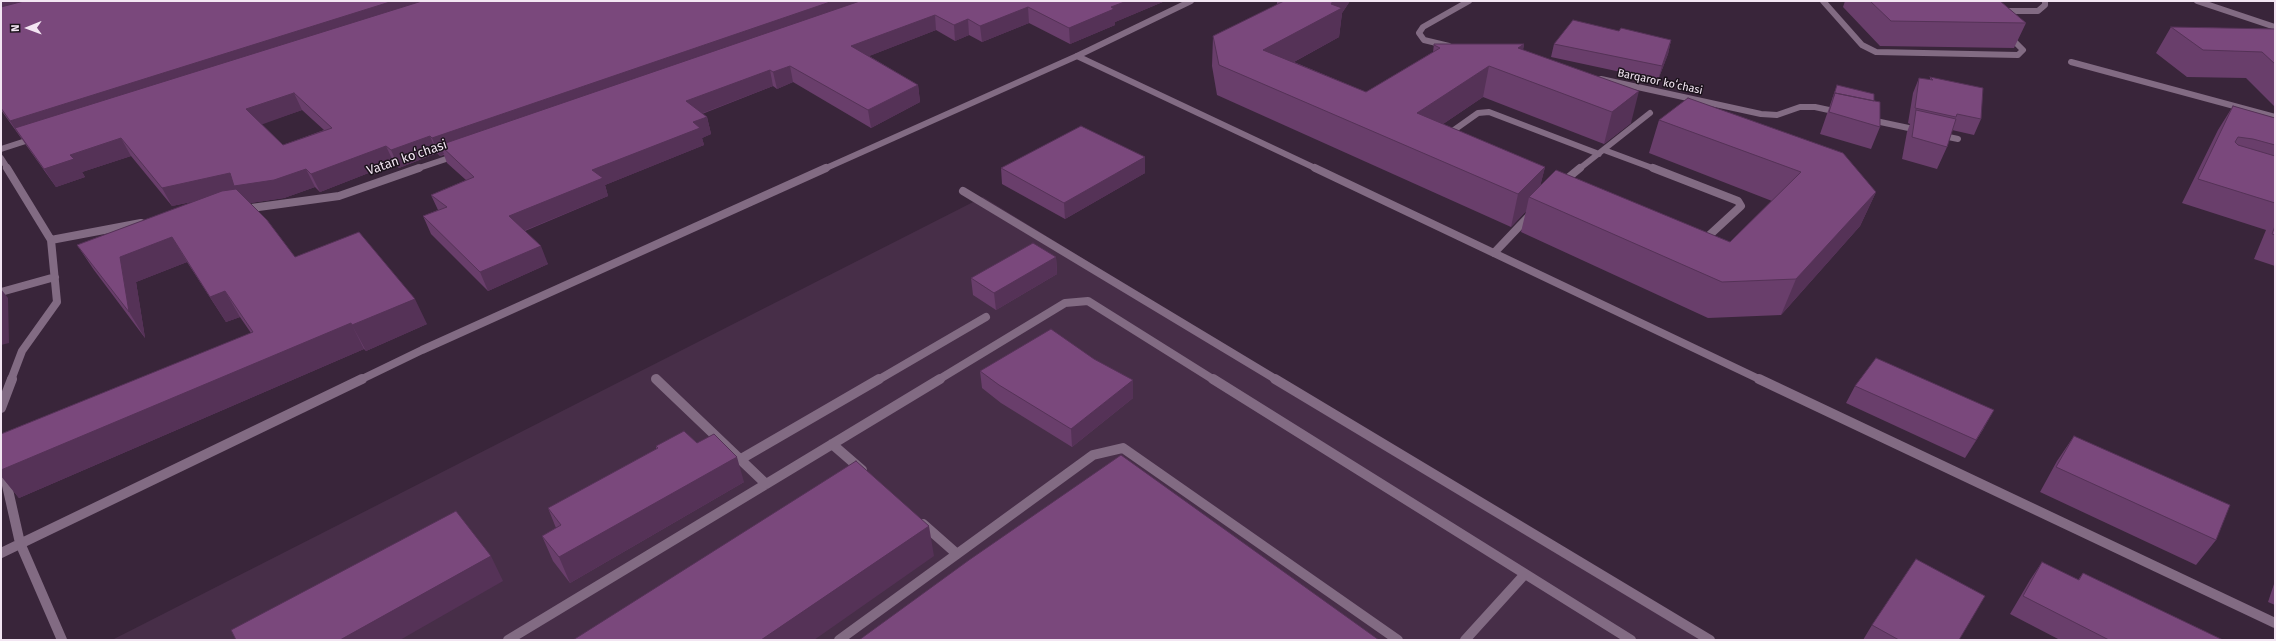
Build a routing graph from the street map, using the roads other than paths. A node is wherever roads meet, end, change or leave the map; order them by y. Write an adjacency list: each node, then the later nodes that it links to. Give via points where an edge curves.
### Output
1 (1191, 1): 10 (street)
2 (1469, 1): 9 (street, via 1423,27 1419,33 1424,40)
3 (1823, 1): 8 (street, via 1862,45 1876,52 2018,55 2023,50)
4 (2045, 1): 6 (street, via 2045,5 2038,11)
5 (2197, 1): 7 (street)
6 (1993, 12)
7 (2275, 27)
8 (2002, 28)
9 (1454, 47)
10 (1077, 56): 31 (street); 43 (street, via 422,350)
11 (2071, 62): 16 (street)
12 (1592, 77): 14 (street, Barqaror koʻchasi, via 1760,114 1777,115 1800,107 1815,107)
13 (1650, 113): 21 (street)
14 (1845, 114)
15 (1860, 117): 18 (street)
16 (2275, 117)
17 (39, 137): 20 (street)
18 (1958, 139)
19 (1444, 143): 21 (street, via 1440,139 1478,113 1489,112)
20 (1, 149)
21 (1602, 152): 24 (street); 30 (street, via 1738,201 1741,206)
22 (459, 154): 27 (street, Vatan koʻchasi, via 339,196)
23 (1, 158): 29 (street)
24 (1558, 186)
25 (963, 191): 54 (street)
26 (1537, 208): 31 (street)
27 (238, 209)
28 (152, 222): 29 (street)
29 (51, 240): 32 (street)
30 (1699, 245)
31 (1494, 254): 47 (street)
32 (55, 277): 33 (street); 36 (street, via 57,302 22,351)
33 (1, 292)
34 (986, 317): 38 (street)
35 (656, 378): 38 (street)
36 (1, 408)
37 (832, 444): 40 (street); 41 (street); 46 (street, via 1066,303 1088,301)
38 (741, 460): 41 (street)
39 (2, 462): 43 (street)
40 (868, 475)
41 (766, 484): 49 (street)
42 (915, 517): 45 (street)
43 (20, 543): 44 (street); 48 (street)
44 (1, 553)
45 (957, 554): 50 (street); 51 (street, via 1093,455 1122,448)
46 (1525, 574): 52 (street); 53 (street)
47 (2275, 623)
48 (62, 640)
49 (508, 640)
50 (839, 640)
51 (1398, 640)
52 (1465, 640)
53 (1631, 640)
54 (1710, 640)

